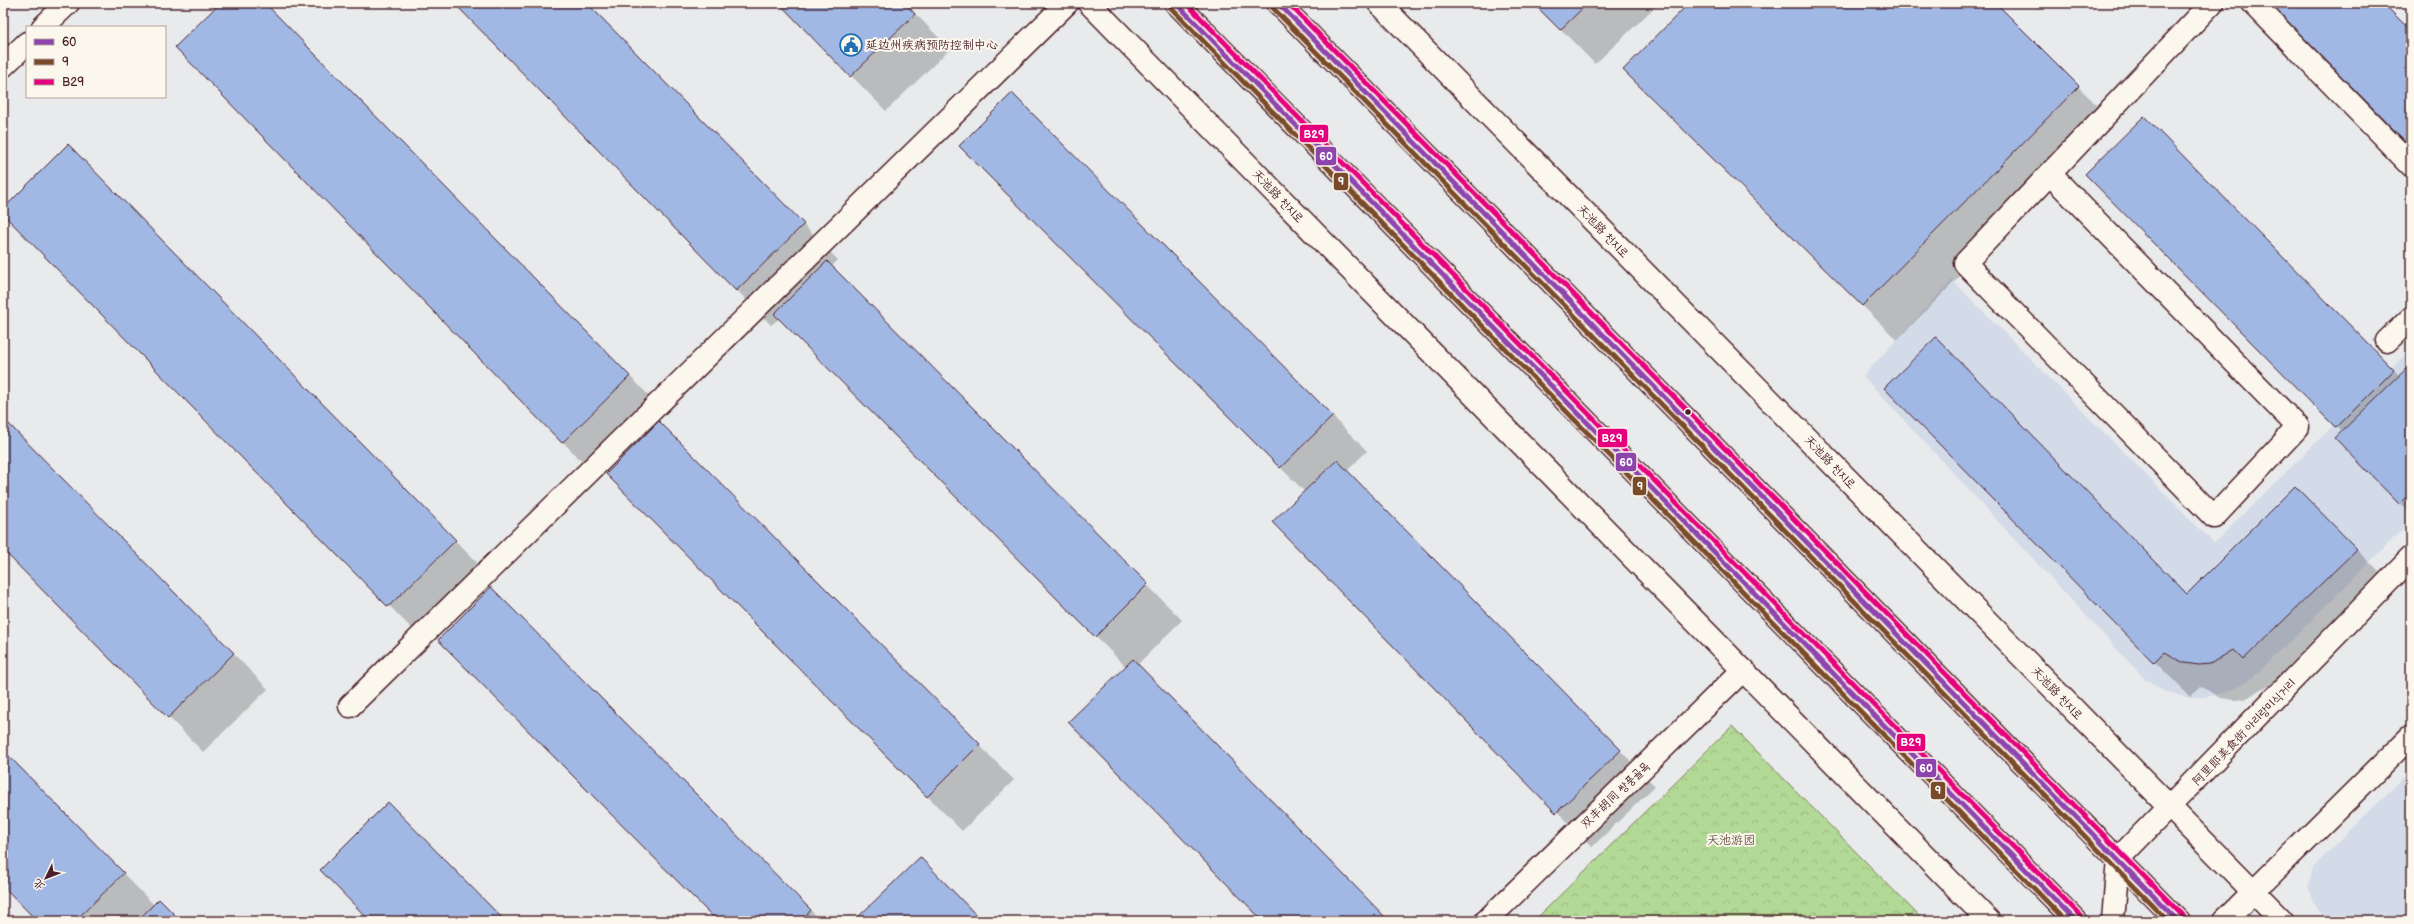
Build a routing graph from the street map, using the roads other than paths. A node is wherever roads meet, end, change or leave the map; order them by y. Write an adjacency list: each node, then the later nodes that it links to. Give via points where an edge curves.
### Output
1 (68, 3): 9 (street)
2 (1067, 3): 18 (street)
3 (1089, 3): 17 (street, 天池路 천지로)
4 (1176, 3): 25 (street)
5 (1278, 3): 21 (street)
6 (1379, 3): 20 (street, 天池路 천지로)
7 (2212, 3): 13 (street)
8 (2253, 3): 12 (street)
9 (44, 26)
10 (26, 44): 11 (street)
11 (3, 66)
12 (2411, 166)
13 (2050, 174): 13 (street, via 1965,263 2214,517 2298,427)
14 (2411, 318): 15 (street)
15 (2387, 341)
16 (2411, 558): 20 (street, 阿里郎美食街 아리랑미식거리)
17 (1743, 670): 23 (street, 双丰胡同 쌍풍골목); 24 (street, 天池路 천지로)
18 (350, 706)
19 (2411, 736): 22 (street)
20 (2170, 808): 21 (street, 阿里郎美食街 아리랑미식거리); 22 (street, 天池路 천지로)
21 (2118, 859): 26 (street); 27 (street)
22 (2253, 892): 28 (street); 29 (street, 天池路 천지로)
23 (1486, 921)
24 (1989, 921)
25 (2076, 921)
26 (2113, 921)
27 (2178, 921)
28 (2224, 921)
29 (2282, 921)

